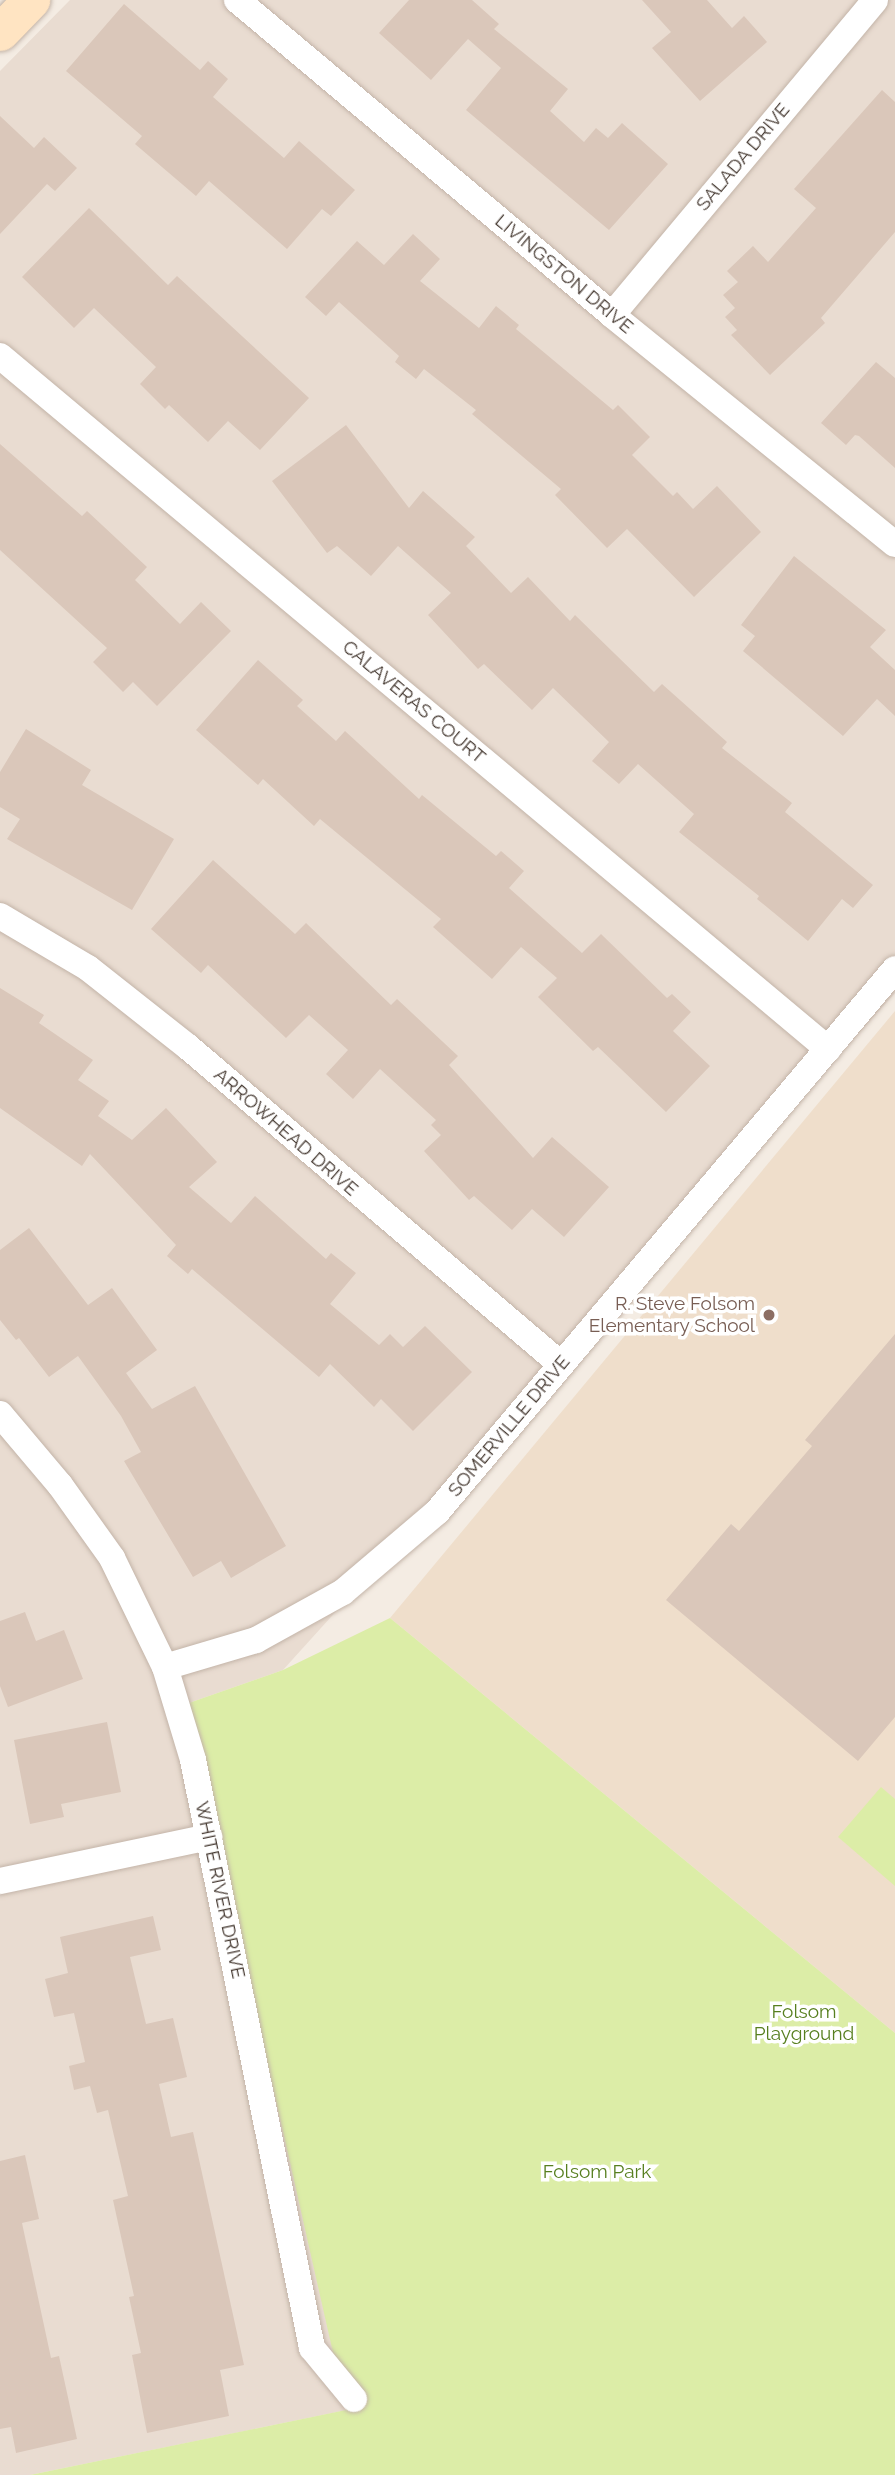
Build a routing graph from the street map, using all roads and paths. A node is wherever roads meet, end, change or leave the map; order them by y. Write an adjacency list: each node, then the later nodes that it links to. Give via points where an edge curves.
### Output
1 (31, 0): 4 (street)
2 (237, 0): 5 (street, LIVINGSTON DRIVE)
3 (865, 4): 5 (street, SALADA DRIVE)
4 (0, 32)
5 (612, 315): 7 (street, LIVINGSTON DRIVE)
6 (0, 356): 10 (street, CALAVERAS COURT)
7 (895, 544)
8 (0, 916): 11 (street, ARROWHEAD DRIVE, via 88,968 188,1047)
9 (895, 969): 10 (street, SOMERVILLE DRIVE)
10 (828, 1049): 11 (street, SOMERVILLE DRIVE)
11 (561, 1364): 13 (street, SOMERVILLE DRIVE, via 437,1512 343,1592 256,1640)
12 (0, 1414): 13 (street, WHITE RIVER DRIVE, via 60,1485 112,1558)
13 (165, 1667): 14 (street, WHITE RIVER DRIVE, via 193,1760)
14 (209, 1838): 15 (street); 16 (street, WHITE RIVER DRIVE, via 312,2348)
15 (0, 1881)
16 (354, 2399)

